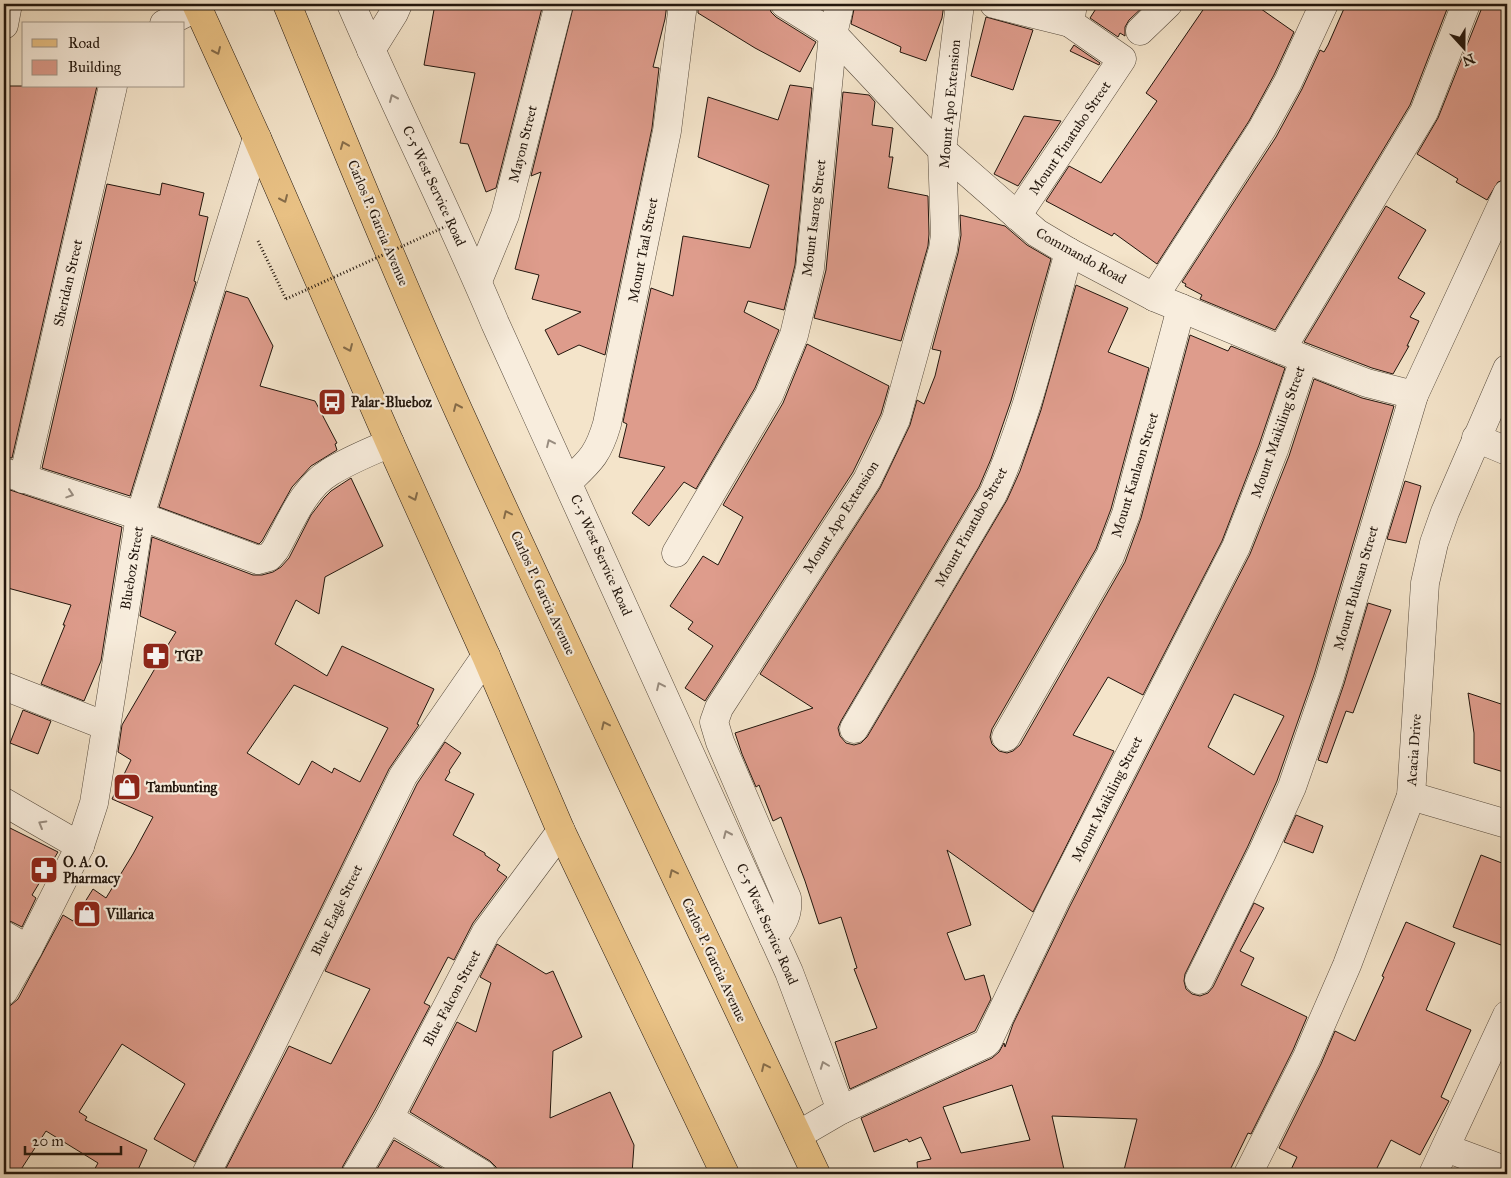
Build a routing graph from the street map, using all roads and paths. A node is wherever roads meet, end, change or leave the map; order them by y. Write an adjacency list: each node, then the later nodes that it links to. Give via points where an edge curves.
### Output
1 (8, 4): 17 (street)
2 (287, 4): 60 (main road, Carlos P. Garcia Avenue, one-way to 2, via 461,415)
3 (351, 4): 20 (street, C-5 West Service Road)
4 (398, 4): 20 (street)
5 (559, 4): 29 (street, Mayon Street, via 505,215)
6 (683, 4): 39 (street, Mount Taal Street, via 666,131 607,424 601,444 591,460)
7 (785, 4): 19 (street, Commando Road)
8 (840, 4): 19 (street, Mount Isarog Street)
9 (960, 4): 23 (street, Mount Apo Extension)
10 (994, 4): 15 (street)
11 (1168, 4): 18 (street)
12 (1324, 4): 30 (street, via 1262,129)
13 (1466, 4): 32 (street, Mount Maikiling Street, via 1424,112)
14 (197, 5): 16 (street); 22 (main road, one-way to 22)
15 (1072, 13): 25 (street, Mount Pinatubo Street, via 1122,59)
16 (167, 22)
17 (4, 25)
18 (1140, 31)
19 (833, 34): 23 (street, Commando Road); 41 (street, Mount Isarog Street, via 810,268 794,334 769,395)
20 (371, 50): 29 (street, C-5 West Service Road, one-way to 20)
21 (112, 88): 38 (street, Sheridan Street)
22 (257, 138): 36 (main road, one-way to 36); 40 (street, Blueboz Street)
23 (942, 150): 25 (street, Commando Road); 53 (street, Mount Apo Extension, via 943,249 896,420 867,480 714,722 787,898 786,918)
24 (1507, 194): 34 (street, Mount Bulusan Street)
25 (1018, 216): 28 (street, Commando Road, via 1037,233)
26 (449, 226): 27 (path, bridge, via 286,299)
27 (260, 244)
28 (1069, 252): 30 (street, Commando Road); 45 (street, Mount Pinatubo Street, via 1003,472)
29 (478, 281): 39 (street, C-5 West Service Road, one-way to 29)
30 (1154, 296): 31 (street, Commando Road)
31 (1181, 308): 32 (street, Commando Road); 46 (street, Mount Kanlaon Street, via 1126,514 1113,548)
32 (1293, 355): 34 (street, Commando Road, via 1367,383); 58 (street, Mount Maikiling Street, via 1274,450 1236,548 1056,899 988,1041)
33 (1507, 369): 35 (street, Acacia Drive)
34 (1414, 395): 55 (street, Mount Bulusan Street, via 1330,680 1292,787)
35 (1476, 438): 37 (street); 47 (street, Acacia Drive, via 1434,543 1425,583)
36 (390, 443): 40 (street, via 329,472 305,497 275,550 258,560); 42 (main road, one-way to 42)
37 (1507, 451)
38 (14, 476): 40 (street, one-way to 40)
39 (568, 482): 53 (street, C-5 West Service Road, one-way to 39)
40 (140, 516): 44 (street, Blueboz Street)
41 (676, 553)
42 (486, 656): 50 (main road); 63 (street, Blue Eagle Street, via 403,776)
43 (4, 686): 44 (street)
44 (106, 726): 51 (street, Blueboz Street, via 94,803)
45 (854, 729)
46 (1006, 737)
47 (1411, 796): 49 (street); 68 (street, Acacia Drive, via 1347,965 1288,1097)
48 (4, 802): 51 (street, one-way to 48)
49 (1507, 824)
50 (560, 831): 59 (street, Blue Falcon Street, via 486,932); 66 (main road)
51 (80, 846): 54 (street, Blueboz Street)
52 (4, 935): 54 (street)
53 (773, 937): 58 (street, C-5 West Service Road, one-way to 53)
54 (28, 949): 56 (street, Blueboz Street)
55 (1199, 980)
56 (4, 991)
57 (1507, 1015): 61 (street)
58 (841, 1110): 60 (street, Mount Maikiling Street)
59 (389, 1118): 64 (street, Blue Falcon Street); 65 (street)
60 (798, 1135): 67 (main road, Carlos P. Garcia Avenue)
61 (1446, 1148): 62 (street); 69 (street)
62 (1507, 1171)
63 (206, 1174)
64 (356, 1174)
65 (482, 1174)
66 (725, 1174)
67 (816, 1174)
68 (1248, 1174)
69 (1433, 1174)

